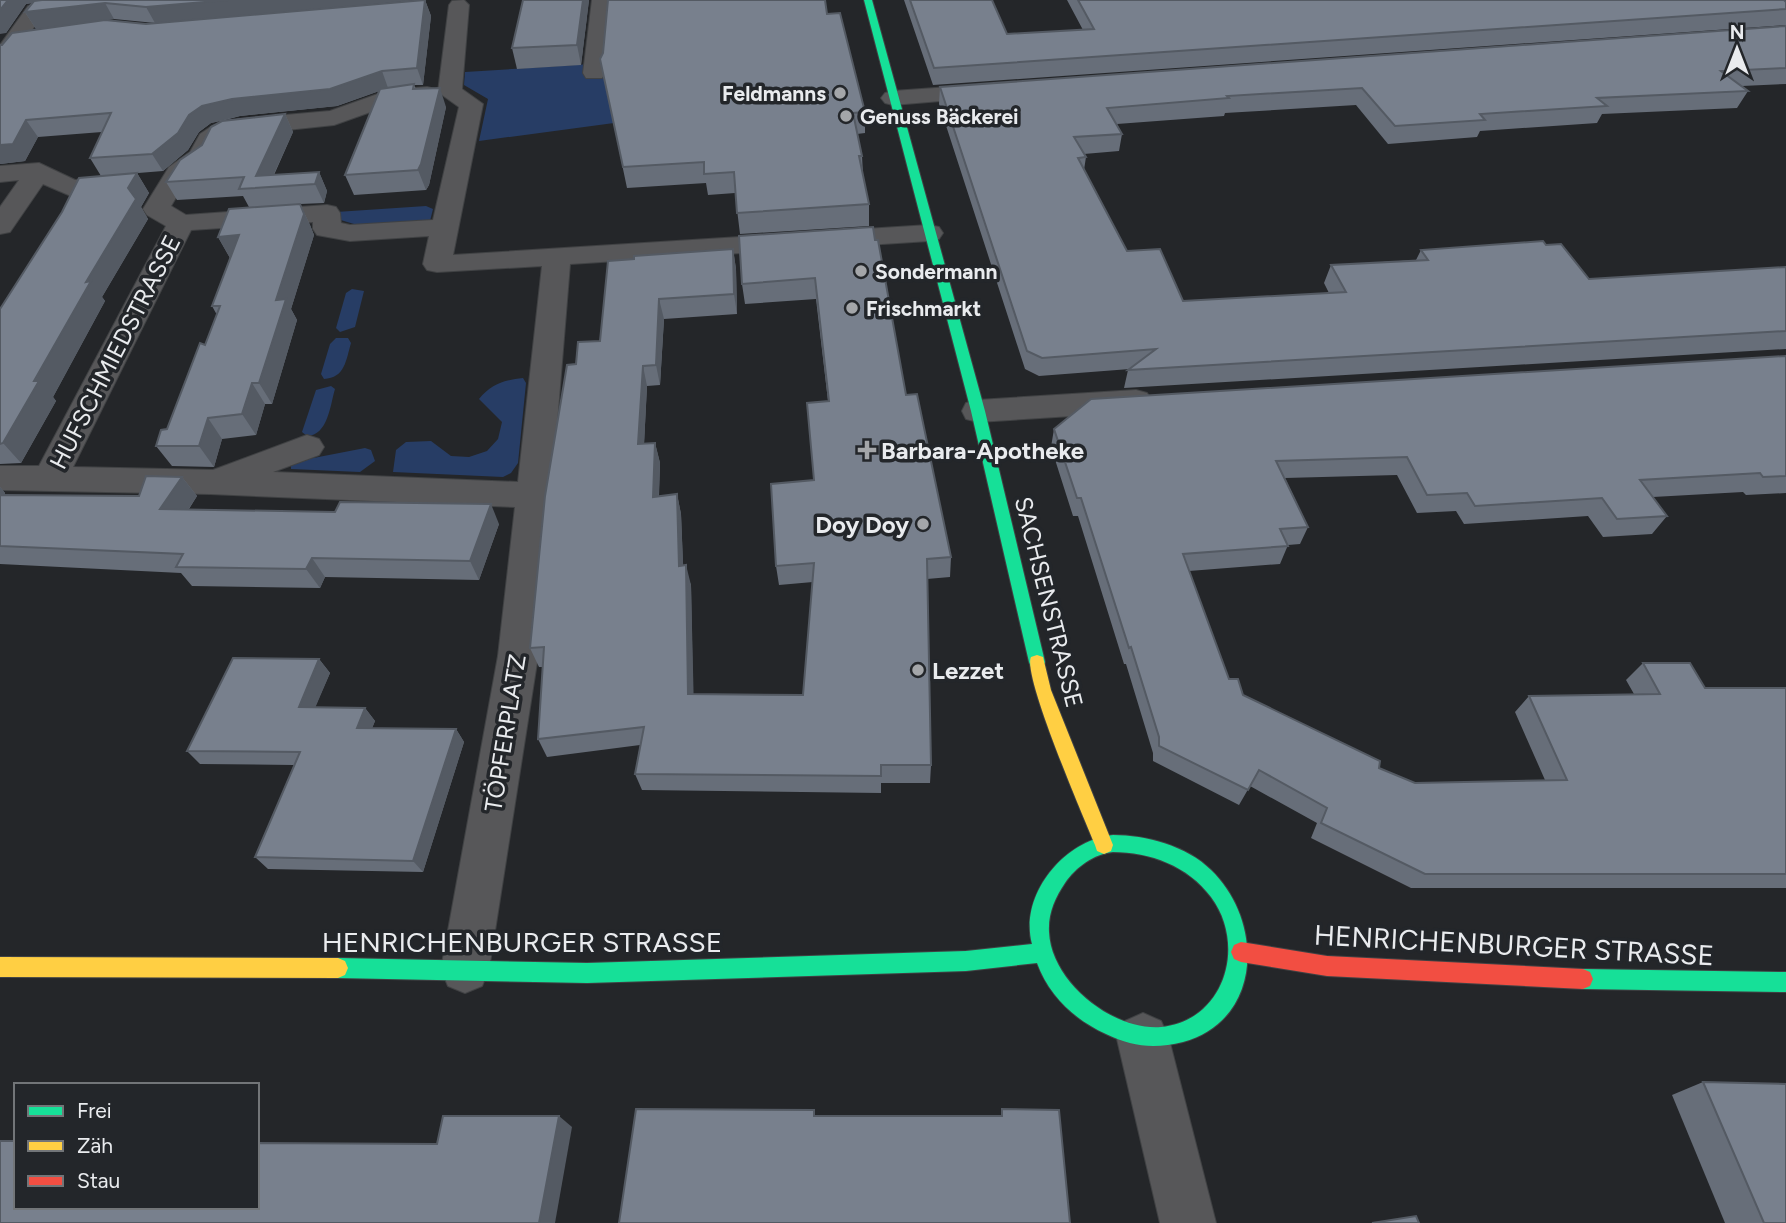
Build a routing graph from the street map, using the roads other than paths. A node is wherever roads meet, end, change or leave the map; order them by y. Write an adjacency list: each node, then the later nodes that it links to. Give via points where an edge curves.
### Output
1 (101, 0): 6 (street)
2 (601, 0): 11 (street)
3 (868, 0): 14 (main road, SACHSENSTRASSE)
4 (464, 3): 5 (street); 13 (street)
5 (431, 8)
6 (35, 10): 7 (street); 9 (street)
7 (5, 14)
8 (38, 38): 9 (street)
9 (6, 42): 10 (street)
10 (0, 61)
11 (594, 73)
12 (1016, 89): 14 (street)
13 (450, 92): 17 (street, via 389,97 334,118 221,131 208,139 201,156); 20 (street, via 471,104)
14 (893, 98): 21 (main road, SACHSENSTRASSE)
15 (40, 171): 16 (street); 17 (street, via 71,188); 19 (street)
16 (0, 174)
17 (173, 181): 18 (street, via 156,209)
18 (181, 223): 20 (street, via 327,213 327,229 350,233); 27 (street, HUFSCHMIEDSTRASSE)
19 (0, 226)
20 (446, 227): 22 (street, via 437,264 484,267)
21 (929, 233): 22 (street); 24 (main road, SACHSENSTRASSE)
22 (557, 257): 29 (street, TÖPFERPLATZ, via 545,303)
23 (1168, 399): 24 (street)
24 (978, 411): 30 (main road, SACHSENSTRASSE, via 1043,690)
25 (307, 447): 28 (street)
26 (0, 478): 27 (street)
27 (49, 480): 28 (street)
28 (210, 482): 29 (street)
29 (534, 495): 34 (street, TÖPFERPLATZ, via 510,709)
30 (1104, 845): 31 (main road, via 1141,844 1177,857 1210,880 1232,915); 32 (main road, via 1073,859 1051,883 1039,916)
31 (1241, 952): 35 (main road, HENRICHENBURGER STRASSE, via 1327,966 1630,981); 36 (main road, via 1235,988 1214,1017 1182,1036)
32 (1043, 953): 34 (main road, HENRICHENBURGER STRASSE, via 966,961 614,972); 36 (main road, via 1063,993 1099,1024)
33 (0, 967): 34 (main road, HENRICHENBURGER STRASSE)
34 (465, 969)
35 (1786, 982)
36 (1143, 1039): 37 (street)
37 (1188, 1223)

